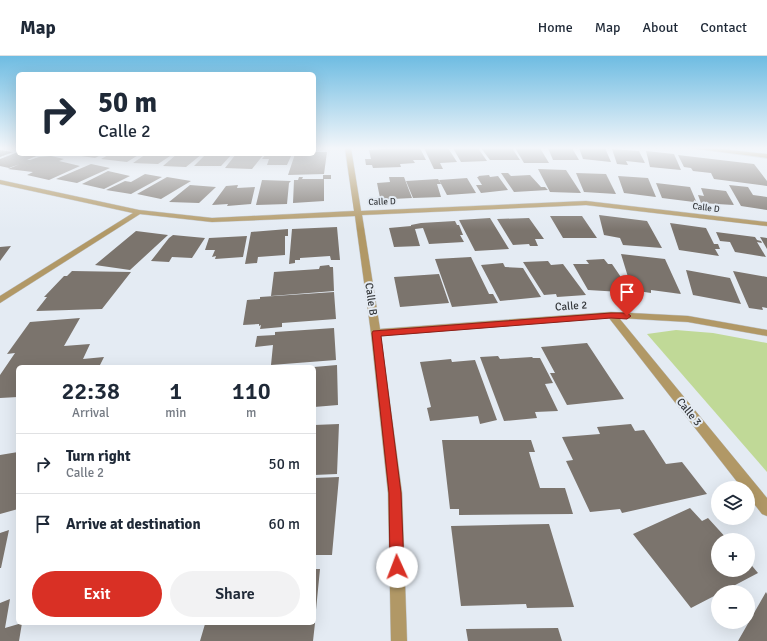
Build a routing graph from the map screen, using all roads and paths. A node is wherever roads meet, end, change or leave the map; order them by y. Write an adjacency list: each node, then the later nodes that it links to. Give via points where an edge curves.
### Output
1 (353, 175): 4 (street, Calle B)
2 (0, 182): 3 (street, Calle D)
3 (139, 212): 4 (street, Calle D, via 212,220); 6 (street)
4 (359, 212): 5 (street, Calle D, via 586,203); 8 (street, Calle B)
5 (767, 224)
6 (0, 300)
7 (611, 315): 8 (street, Calle 2); 9 (street, Calle 2, via 688,319); 10 (street, Calle 3)
8 (376, 333): 11 (street, Calle B, via 395,493)
9 (767, 334)
10 (767, 509)
11 (399, 641)

